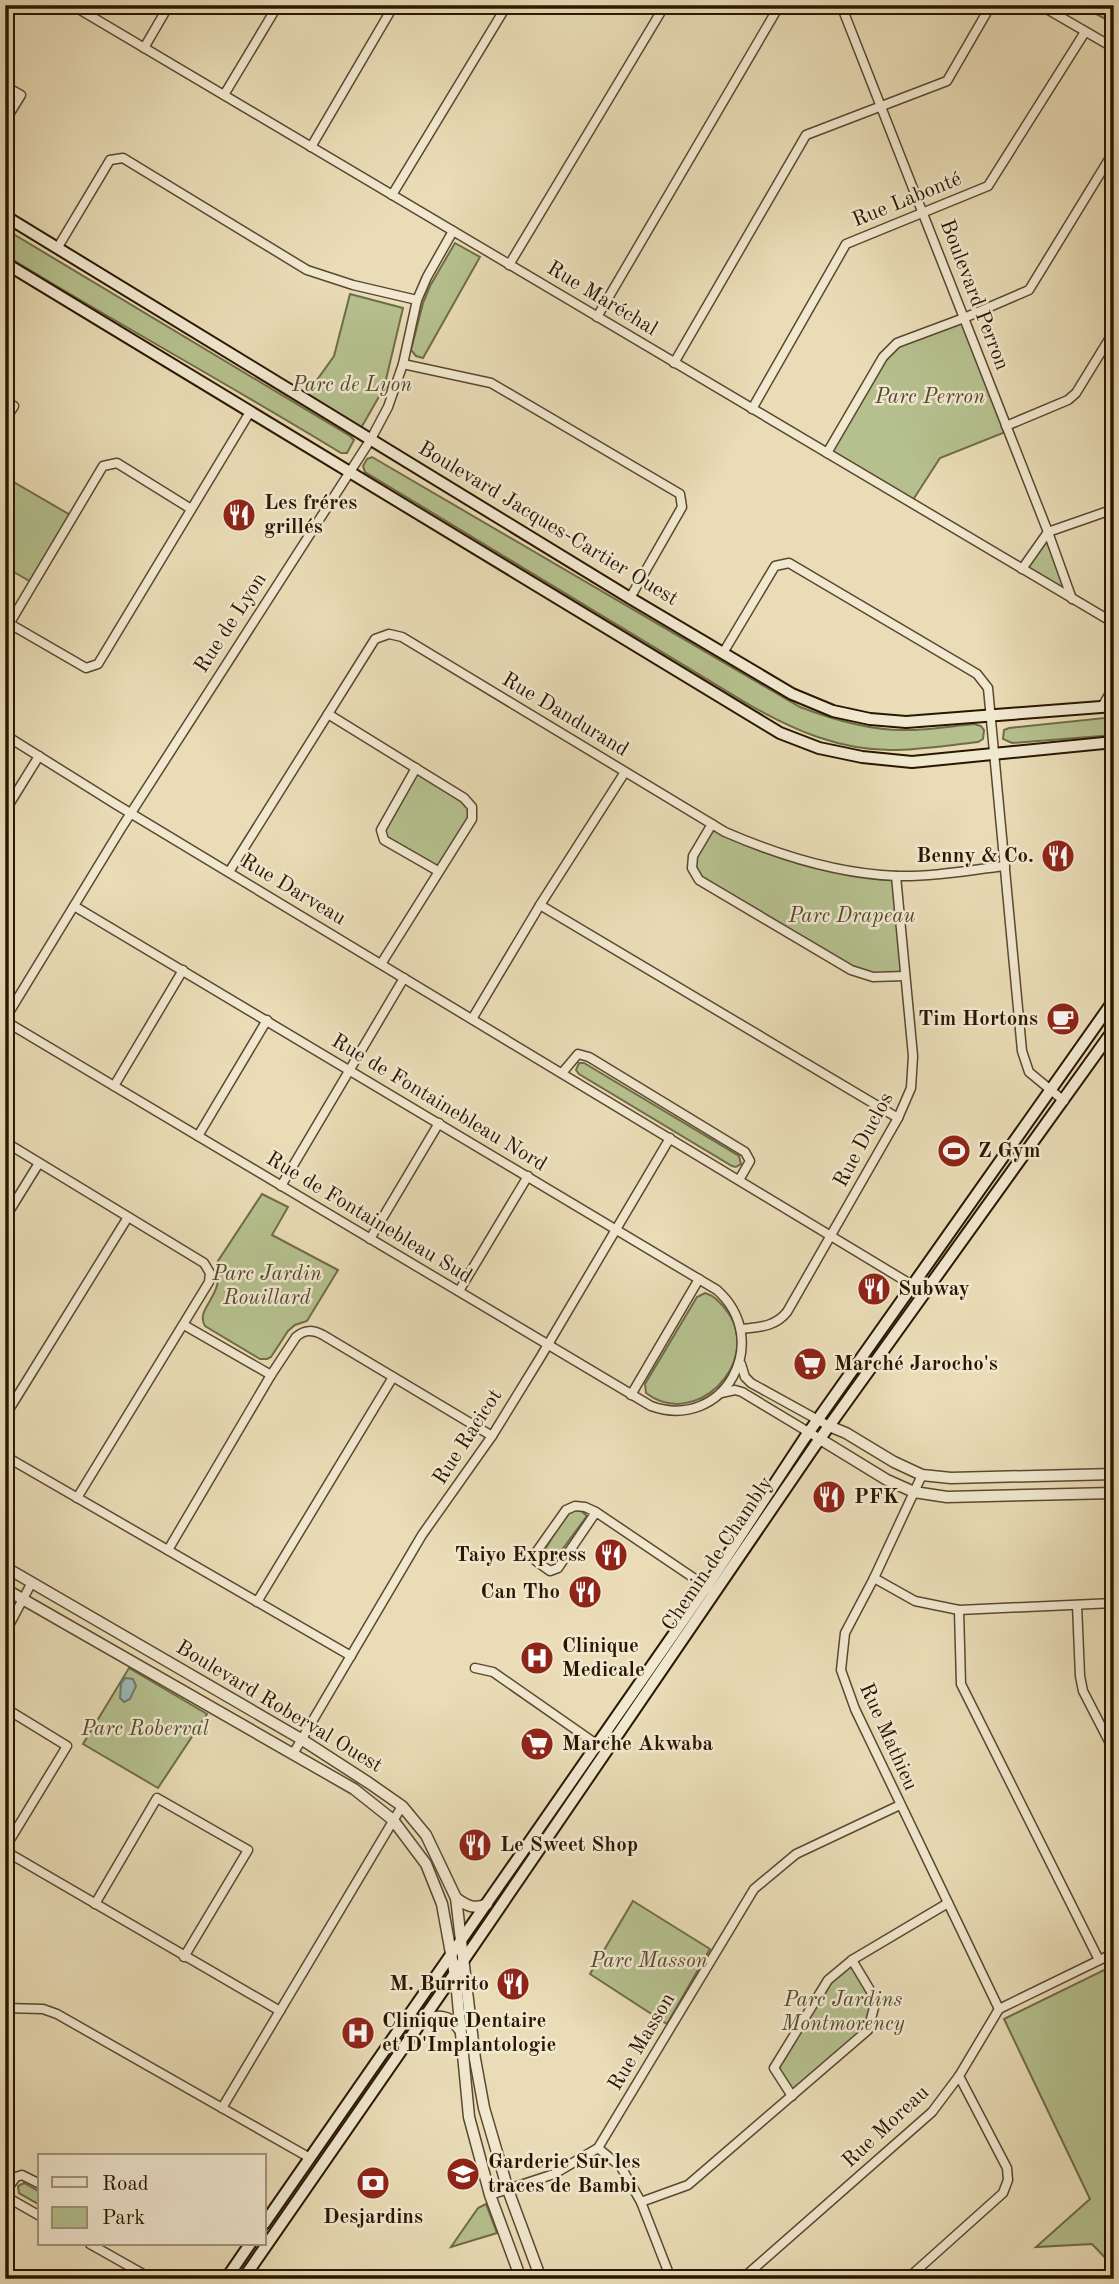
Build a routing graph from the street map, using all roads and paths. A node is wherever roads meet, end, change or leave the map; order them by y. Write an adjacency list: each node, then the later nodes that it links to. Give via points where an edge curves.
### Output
1 (72, 5): 12 (street, Rue Maréchal)
2 (169, 5): 12 (street)
3 (278, 5): 15 (street)
4 (394, 5): 18 (street)
5 (507, 5): 20 (street)
6 (665, 5): 26 (street)
7 (782, 5): 28 (street)
8 (841, 5): 16 (street, Boulevard Perron)
9 (991, 5): 16 (street, via 947,81)
10 (1040, 5): 11 (street)
11 (1085, 32): 13 (street); 21 (street, Rue Labonté, via 988,186)
12 (144, 48): 15 (street, Rue Maréchal)
13 (1114, 48)
14 (5, 86): 17 (street, via 21,95)
15 (224, 95): 18 (street, Rue Maréchal)
16 (880, 106): 21 (street, Boulevard Perron); 32 (street, via 806,135)
17 (5, 121)
18 (311, 147): 20 (street, Rue Maréchal)
19 (1114, 151): 29 (street, via 1029,290)
20 (392, 195): 23 (street, Rue Maréchal)
21 (922, 213): 29 (street, Boulevard Perron); 34 (street, Rue Labonté, via 846,244)
22 (5, 216): 24 (main road, Boulevard Jacques-Cartier Ouest)
23 (453, 231): 26 (street, Rue Maréchal); 27 (street, Rue de Lyon)
24 (58, 247): 27 (street, via 110,160 123,158 307,270); 38 (main road, Boulevard Jacques-Cartier Ouest)
25 (5, 263): 35 (main road)
26 (509, 265): 28 (street, Rue Maréchal)
27 (417, 300): 31 (street, Rue de Lyon)
28 (597, 317): 32 (street, Rue Maréchal)
29 (964, 318): 37 (street, Boulevard Perron); 39 (street, via 897,343 883,357)
30 (1114, 331): 37 (street, via 1076,393)
31 (402, 363): 38 (street, Rue de Lyon, via 388,407); 45 (street, via 491,383 680,494 682,507)
32 (674, 363): 34 (street, Rue Maréchal)
33 (5, 401): 36 (street, via 14,406)
34 (752, 409): 39 (street, Rue Maréchal)
35 (250, 412): 40 (main road); 41 (street)
36 (5, 420)
37 (1006, 426): 43 (street, Boulevard Perron)
38 (371, 439): 40 (street, Rue de Lyon); 45 (main road, Boulevard Jacques-Cartier Ouest)
39 (827, 453): 44 (street, Rue Maréchal)
40 (348, 472): 56 (main road, via 780,733 819,748 912,762); 61 (street, Rue de Lyon)
41 (191, 509): 48 (street, via 98,664 86,668); 48 (street, via 117,463 103,466)
42 (1114, 509): 43 (street)
43 (1048, 532): 44 (street); 46 (street, Boulevard Perron)
44 (1021, 569): 46 (street, Rue Maréchal)
45 (630, 598): 49 (main road, Boulevard Jacques-Cartier Ouest)
46 (1072, 599): 47 (street, Rue Maréchal)
47 (1114, 623)
48 (7, 627)
49 (723, 653): 53 (main road, Boulevard Jacques-Cartier Ouest, via 792,694 833,711 906,722); 53 (street, via 775,566 789,563 977,674 988,688)
50 (1114, 686): 51 (street)
51 (1108, 706): 53 (main road, Boulevard Jacques-Cartier Ouest)
52 (328, 714): 58 (street); 59 (street, Rue Dandurand, via 375,639 389,634 402,637); 65 (street, Rue Dandurand)
53 (989, 715): 56 (street)
54 (5, 735): 57 (street, Rue Darveau)
55 (1114, 742): 56 (main road)
56 (994, 752): 63 (street)
57 (39, 756): 60 (street); 61 (street, Rue Darveau)
58 (416, 768): 64 (street, via 472,807 472,819); 64 (street, via 381,830 384,840)
59 (625, 772): 62 (street, Rue Dandurand); 67 (street)
60 (5, 811)
61 (131, 813): 65 (street, Rue Darveau); 68 (street, Rue de Lyon)
62 (712, 824): 66 (street, Rue Dandurand, via 770,852); 71 (street, via 693,856 692,868 699,880 851,970 873,977)
63 (1005, 866): 66 (street, Rue Dandurand); 81 (street, via 1022,1051 1029,1072)
64 (438, 871): 69 (street)
65 (229, 872): 69 (street, Rue Darveau)
66 (896, 876): 71 (street, Rue Duclos)
67 (540, 905): 74 (street); 83 (street)
68 (74, 906): 70 (street, Rue de Fontainebleau Nord); 75 (street, Rue de Lyon)
69 (381, 964): 72 (street, Rue Darveau)
70 (183, 970): 76 (street, Rue de Fontainebleau Nord); 80 (street)
71 (905, 976): 83 (street, Rue Duclos, via 913,1056 911,1087)
72 (404, 978): 74 (street, Rue Darveau); 78 (street)
73 (1114, 1000): 81 (main road, Chemin de Chambly)
74 (472, 1019): 79 (street, Rue Darveau)
75 (5, 1020): 80 (street, Rue de Fontainebleau Sud)
76 (267, 1020): 78 (street, Rue de Fontainebleau Nord); 85 (street)
77 (1114, 1029): 82 (main road, Chemin de Chambly)
78 (350, 1070): 84 (street, Rue de Fontainebleau Nord); 91 (street)
79 (562, 1073): 86 (street, Rue Darveau); 90 (street, via 578,1054 589,1057 745,1152 750,1161)
80 (114, 1086): 85 (street, Rue de Fontainebleau Sud)
81 (1051, 1090): 82 (street); 98 (main road, Chemin de Chambly)
82 (1064, 1101): 110 (main road, Chemin de Chambly)
83 (898, 1118): 95 (street, Rue Duclos)
84 (439, 1123): 89 (street, Rue de Fontainebleau Nord); 96 (street)
85 (198, 1136): 91 (street, Rue de Fontainebleau Sud)
86 (670, 1138): 90 (street, Rue Darveau); 94 (street, Rue Racicot)
87 (5, 1142): 88 (street)
88 (39, 1163): 92 (street); 93 (street)
89 (528, 1176): 94 (street, Rue de Fontainebleau Nord); 99 (street)
90 (739, 1180): 95 (street, Rue Darveau)
91 (281, 1186): 96 (street, Rue de Fontainebleau Sud)
92 (128, 1217): 100 (street, via 208,1267 209,1282); 108 (street)
93 (5, 1219)
94 (617, 1229): 97 (street, Rue de Fontainebleau Nord); 102 (street, Rue Racicot)
95 (831, 1236): 98 (street, Rue Darveau); 101 (street, Rue Duclos, via 780,1320)
96 (370, 1238): 99 (street, Rue de Fontainebleau Sud)
97 (699, 1279): 101 (street, Rue de Fontainebleau Nord, via 729,1302); 107 (street)
98 (912, 1285): 109 (main road, Chemin de Chambly)
99 (458, 1291): 102 (street, Rue de Fontainebleau Sud)
100 (184, 1325): 104 (street); 119 (street)
101 (741, 1329): 103 (street, Rue de Fontainebleau Nord)
102 (548, 1345): 107 (street, Rue de Fontainebleau Sud); 112 (street, Rue Racicot)
103 (740, 1361): 106 (street); 109 (street, via 751,1383)
104 (271, 1375): 105 (street, via 296,1337 309,1330); 121 (street)
105 (393, 1377): 112 (street); 128 (street)
106 (721, 1392): 107 (street, Rue de Fontainebleau Sud, via 704,1405 677,1410 658,1408); 111 (street, via 742,1392)
107 (631, 1395)
108 (5, 1416)
109 (818, 1420): 110 (street); 111 (main road, Chemin de Chambly)
110 (829, 1426): 113 (main road, Chemin de Chambly); 116 (street)
111 (809, 1432): 113 (street); 126 (main road, Chemin de Chambly)
112 (492, 1436): 133 (street, Rue Racicot, via 422,1535)
113 (820, 1439): 117 (street); 126 (main road, Chemin de Chambly)
114 (5, 1456): 119 (street)
115 (1114, 1474): 116 (street)
116 (922, 1475): 117 (street, Rue Mathieu)
117 (914, 1492): 118 (street, via 947,1497); 123 (street, Rue Mathieu)
118 (1114, 1493)
119 (78, 1498): 121 (street)
120 (596, 1512): 120 (street, via 575,1506 566,1510 537,1551 536,1561 550,1571 558,1568); 126 (street)
121 (167, 1550): 128 (street)
122 (5, 1567): 124 (street, Boulevard Roberval Ouest)
123 (874, 1578): 131 (street, via 915,1601); 141 (street, Rue Mathieu, via 845,1633 841,1670)
124 (32, 1582): 127 (street); 136 (street, Boulevard Roberval Ouest)
125 (5, 1589): 127 (street, Boulevard Roberval Ouest)
126 (711, 1590): 137 (main road, Chemin de Chambly); 138 (main road, Chemin de Chambly)
127 (23, 1599): 132 (street); 140 (street, Boulevard Roberval Ouest)
128 (257, 1602): 133 (street)
129 (1114, 1603): 130 (street)
130 (1077, 1605): 131 (street); 139 (street, via 1083,1691)
131 (959, 1610): 155 (street, via 961,1684)
132 (5, 1633)
133 (351, 1656): 136 (street, Rue Racicot)
134 (475, 1668): 137 (street, via 493,1672)
135 (5, 1709): 144 (street, via 67,1746)
136 (301, 1739): 140 (street, Rue Racicot); 142 (street, Boulevard Roberval Ouest)
137 (596, 1744): 138 (street); 146 (main road, Chemin de Chambly)
138 (607, 1751): 154 (main road, Chemin de Chambly)
139 (1114, 1751)
140 (293, 1754): 143 (street, Boulevard Roberval Ouest, via 354,1789)
141 (900, 1805): 147 (street, Rue Mathieu); 167 (street, Rue Masson, via 796,1854 754,1889)
142 (402, 1806): 143 (street); 145 (street, Boulevard Roberval Ouest, via 426,1836)
143 (393, 1820): 151 (street, Boulevard Roberval Ouest, via 426,1864 442,1904); 159 (street)
144 (5, 1850): 148 (street)
145 (456, 1898): 146 (street, via 471,1907); 149 (street, Boulevard Roberval Ouest)
146 (489, 1903): 149 (main road, Chemin de Chambly)
147 (948, 1903): 153 (street); 158 (street, Rue Mathieu)
148 (95, 1904): 152 (street); 152 (street, via 158,1798 248,1850)
149 (462, 1941): 151 (main road, Chemin de Chambly); 154 (street, Boulevard Roberval Ouest)
150 (1114, 1953): 155 (street)
151 (452, 1954): 156 (street, Boulevard Roberval Ouest); 168 (main road, Chemin de Chambly)
152 (184, 1957): 159 (street)
153 (852, 1959): 163 (street, via 828,1980 774,2068); 163 (street, via 876,2000 869,2030)
154 (464, 1960): 156 (main road, Chemin de Chambly); 165 (street, Boulevard Roberval Ouest)
155 (1099, 1960): 158 (street)
156 (455, 1973): 160 (main road, Chemin de Chambly); 161 (street, Boulevard Roberval Ouest)
157 (5, 2008): 164 (street, via 57,2014)
158 (999, 2009): 162 (street, Rue Moreau)
159 (280, 2011): 164 (street)
160 (421, 2023): 161 (street, via 444,2017); 179 (main road, Chemin de Chambly)
161 (461, 2032): 166 (street, Boulevard Roberval Ouest)
162 (959, 2076): 186 (street, Rue Moreau, via 932,2112); 187 (street, via 1007,2168 1008,2180 994,2202)
163 (792, 2096): 173 (street, via 688,2185)
164 (222, 2108): 168 (street)
165 (484, 2108): 166 (street); 170 (street, Boulevard Roberval Ouest)
166 (469, 2112): 171 (street, Boulevard Roberval Ouest)
167 (598, 2148): 170 (street, Rue Masson, via 554,2174); 173 (street, via 621,2167)
168 (310, 2158): 175 (main road, Chemin de Chambly)
169 (38, 2183): 172 (street, via 22,2175 16,2177)
170 (508, 2190): 171 (street, Rue Masson); 184 (street, Boulevard Roberval Ouest)
171 (490, 2195): 183 (street, Boulevard Roberval Ouest)
172 (6, 2197): 174 (street)
173 (641, 2202): 185 (street)
174 (38, 2215)
175 (266, 2221)
176 (94, 2246): 180 (street)
177 (249, 2246): 181 (main road)
178 (266, 2246): 182 (main road, Chemin de Chambly)
179 (266, 2246)
180 (152, 2279)
181 (226, 2279)
182 (243, 2279)
183 (522, 2279)
184 (541, 2279)
185 (670, 2279)
186 (742, 2279)
187 (907, 2279)

